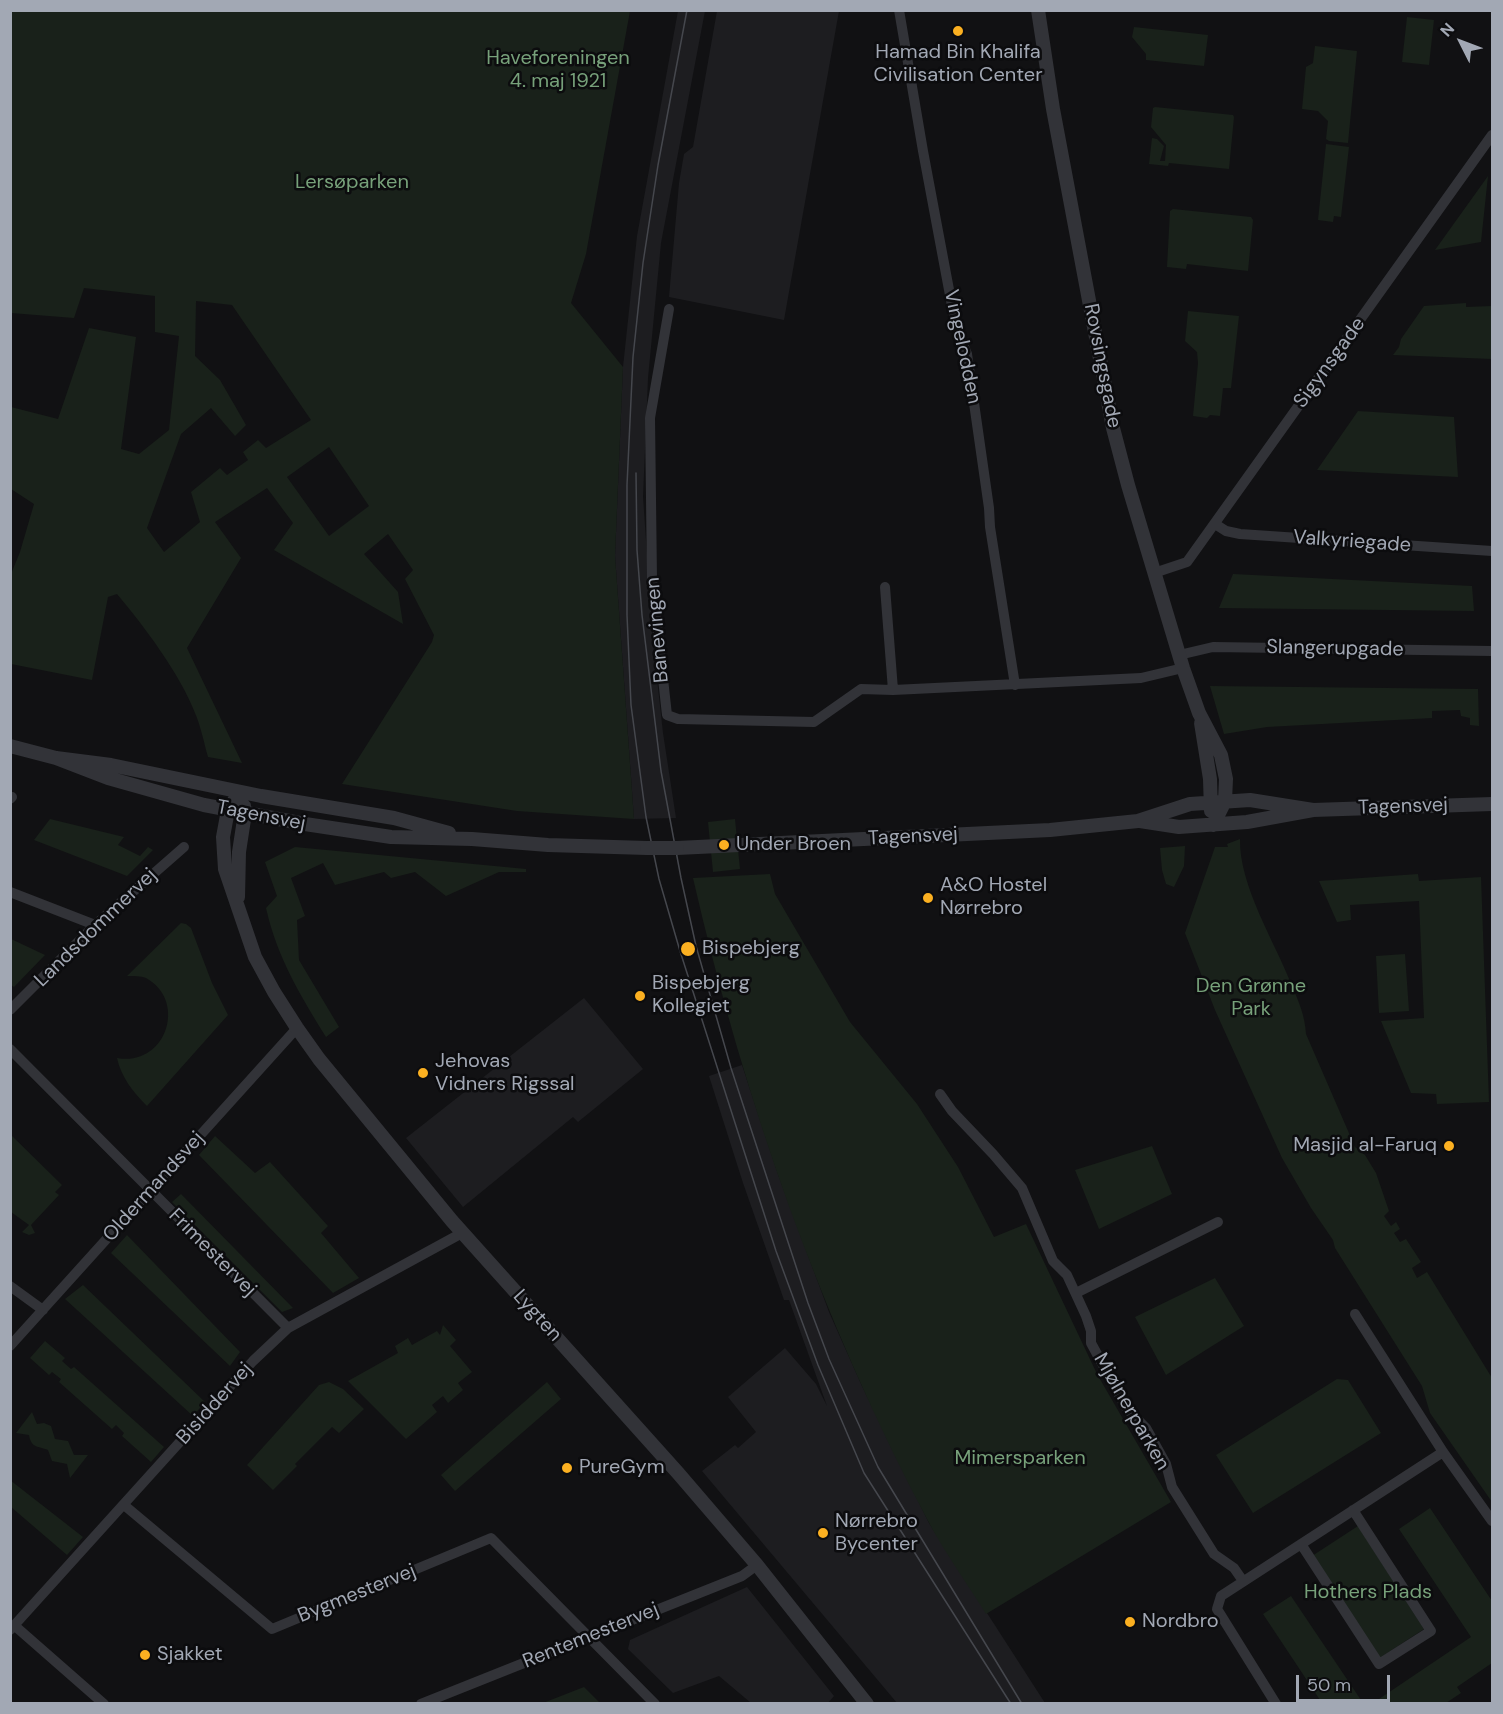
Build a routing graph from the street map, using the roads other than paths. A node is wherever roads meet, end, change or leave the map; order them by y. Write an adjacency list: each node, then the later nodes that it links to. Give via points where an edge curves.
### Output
1 (899, 10): 11 (street, Vingelodden, via 923,150 960,337 967,354)
2 (1038, 10): 7 (street, Rovsingsgade, via 1113,428)
3 (1492, 135): 5 (street, Sigynsgade)
4 (669, 309): 12 (street, Banevingen, via 650,418 652,579 667,715 678,719 814,722 861,689)
5 (1215, 524): 6 (street, Valkyriegade, via 1240,534); 7 (street, Sigynsgade, via 1187,562)
6 (1492, 551)
7 (1154, 573): 10 (street, Rovsingsgade)
8 (885, 587): 12 (street)
9 (1492, 651): 10 (street, Slangerupgade, via 1213,647)
10 (1181, 661): 11 (street, Banevingen, via 1141,678); 13 (street, Rovsingsgade)
11 (1015, 685): 12 (street, Banevingen)
12 (893, 690)
13 (1199, 713): 17 (street, Rovsingsgade, via 1221,755); 18 (street, Rovsingsgade)
14 (10, 746): 15 (street, Tagensvej)
15 (57, 758): 16 (street, Tagensvej); 20 (street, Tagensvej, via 108,778)
16 (240, 792): 20 (street, Lygten); 22 (street, Lygten); 25 (street, Tagensvej, via 394,818)
17 (1225, 801): 18 (street, Tagensvej); 21 (street, Tagensvej, via 1250,800); 24 (street)
18 (1210, 803): 23 (street, Tagensvej, via 1178,807); 24 (street, Rovsingsgade)
19 (1492, 804): 21 (street, Tagensvej)
20 (228, 810): 22 (street, Tagensvej); 28 (street, Lygten, via 223,853)
21 (1313, 810): 24 (street, Tagensvej)
22 (245, 813): 25 (street, Tagensvej, via 391,837); 28 (street, Lygten, via 238,859)
23 (1138, 821): 24 (street, Tagensvej, via 1179,827); 25 (street, Tagensvej, bridge, via 1039,831 699,848 603,847)
24 (1213, 825)
25 (472, 838)
26 (184, 847): 29 (street, Landsdommervej)
27 (10, 892): 29 (street)
28 (238, 909): 31 (street, Lygten, via 255,957)
29 (95, 926): 30 (street, Landsdommervej)
30 (10, 1010)
31 (297, 1028): 34 (street, Oldermandsvej); 36 (street, Lygten)
32 (10, 1049): 34 (street, Frimestervej)
33 (940, 1094): 38 (street, Mjølnerparken, via 1022,1188 1053,1261 1067,1275)
34 (150, 1191): 39 (street, Oldermandsvej); 41 (street, Frimestervej)
35 (1218, 1222): 38 (street)
36 (462, 1233): 41 (street, Bisiddervej); 48 (street, Lygten)
37 (10, 1286): 39 (street)
38 (1076, 1293): 49 (street, Mjølnerparken, via 1091,1331 1091,1343 1127,1409 1146,1428 1166,1464 1172,1487 1214,1554 1234,1568)
39 (43, 1310): 42 (street, Oldermandsvej)
40 (1355, 1314): 43 (street)
41 (288, 1328): 44 (street, Bisiddervej, via 253,1361)
42 (10, 1346)
43 (1443, 1452): 45 (street); 46 (street)
44 (124, 1504): 50 (street, Bisiddervej); 51 (street, Bygmestervej, via 272,1629 491,1538)
45 (1353, 1510): 47 (street); 47 (street, via 1431,1630 1422,1636 1379,1664)
46 (1492, 1521)
47 (1301, 1544): 49 (street)
48 (757, 1565): 51 (street, Rentemestervej, via 742,1576); 55 (street, Lygten)
49 (1243, 1581): 56 (street, via 1221,1596 1217,1609)
50 (13, 1628): 52 (street)
51 (590, 1637): 53 (street, Rentemestervej); 54 (street)
52 (104, 1704)
53 (422, 1704)
54 (656, 1704)
55 (867, 1704)
56 (1276, 1704)

